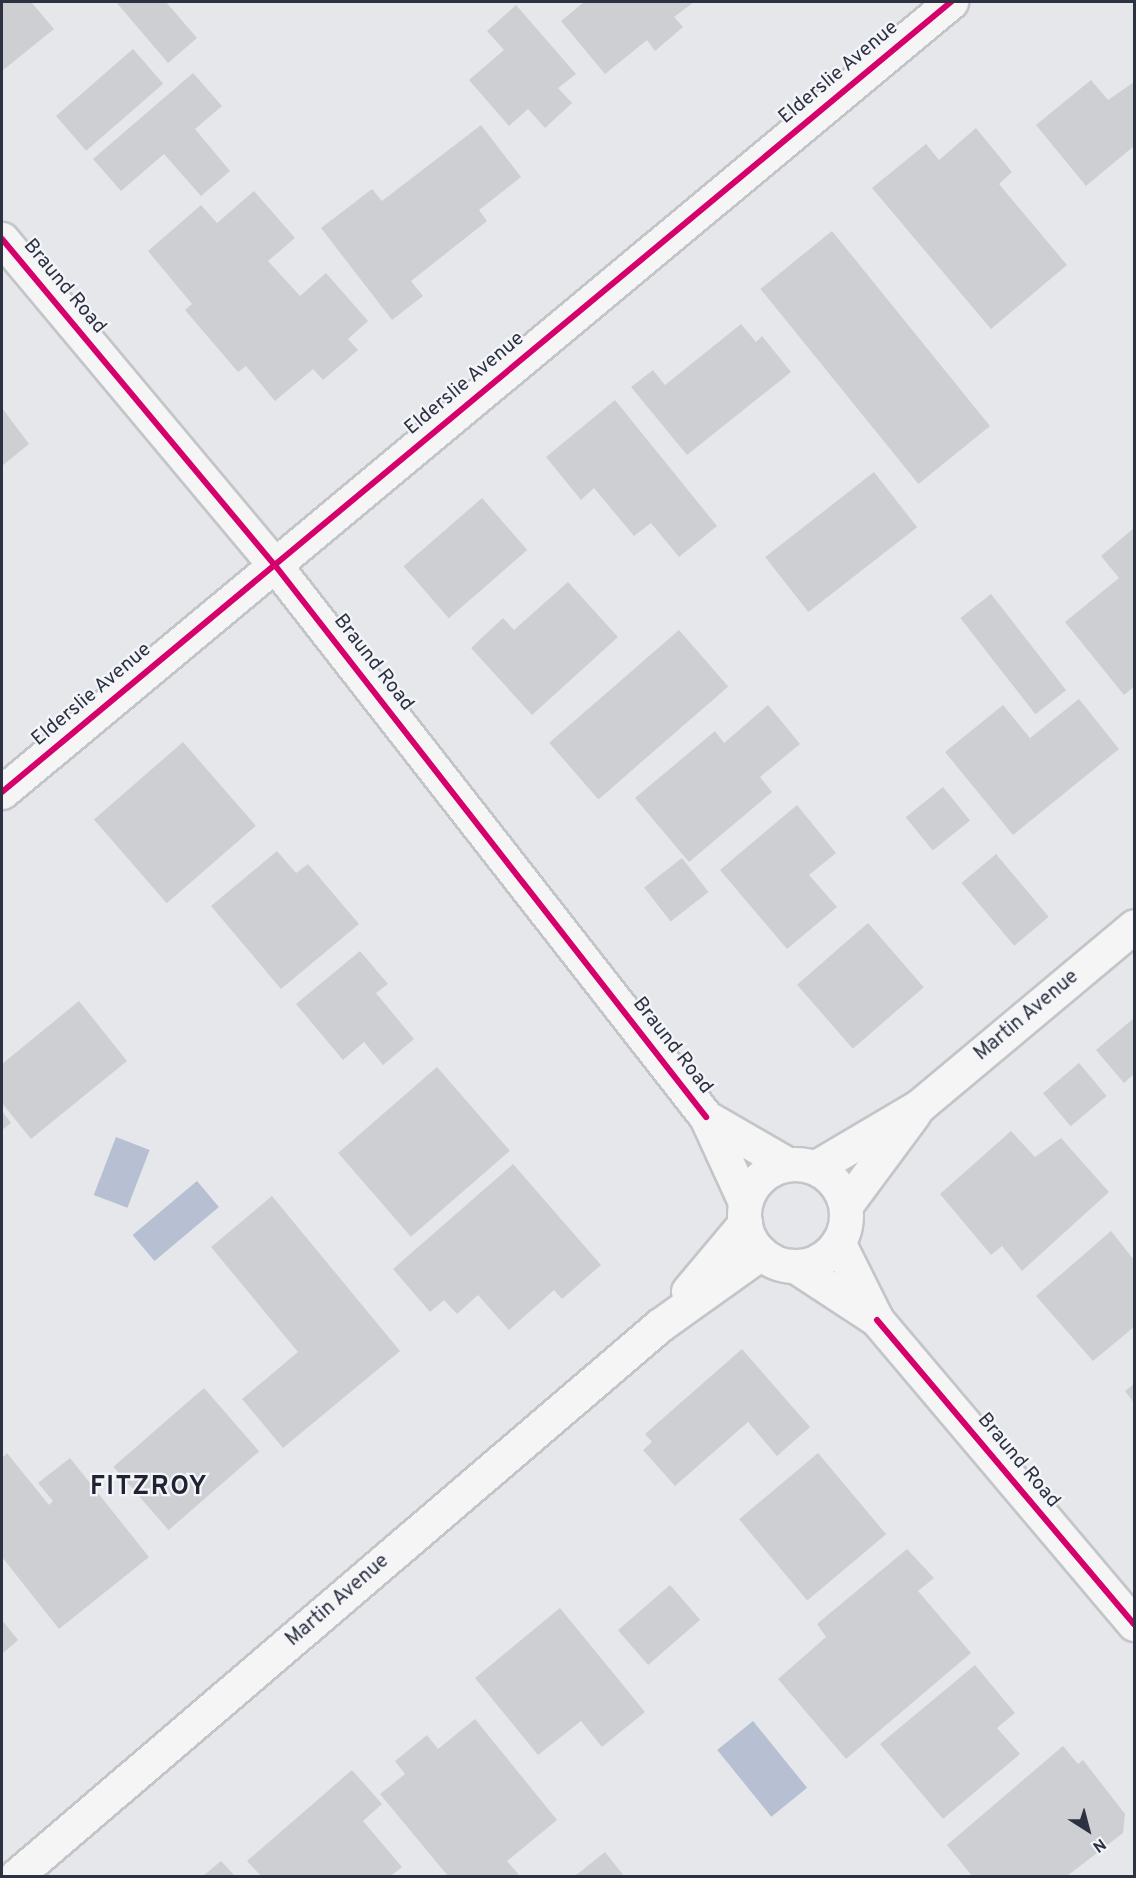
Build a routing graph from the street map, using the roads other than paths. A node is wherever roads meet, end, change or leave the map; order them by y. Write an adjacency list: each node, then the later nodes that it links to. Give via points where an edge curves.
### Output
1 (951, 2): 3 (street, Elderslie Avenue)
2 (2, 239): 3 (street, Braund Road)
3 (274, 564): 4 (street, Elderslie Avenue); 7 (street, Braund Road)
4 (2, 792)
5 (1134, 926): 6 (street, Martin Avenue)
6 (919, 1106): 8 (street, Martin Avenue); 9 (street, Martin Avenue)
7 (706, 1117): 8 (street, Braund Road); 10 (street, Braund Road)
8 (801, 1165): 9 (street, via 840,1189); 10 (street, via 760,1177)
9 (846, 1205): 11 (street)
10 (745, 1213): 12 (street); 15 (street, Martin Avenue)
11 (838, 1242): 13 (street, via 827,1255); 14 (street, Braund Road)
12 (761, 1253): 13 (street); 15 (street, Martin Avenue)
13 (798, 1268): 14 (street, Braund Road)
14 (877, 1320): 16 (street, Braund Road)
15 (660, 1325): 17 (street, Martin Avenue)
16 (1134, 1624)
17 (16, 1876)

